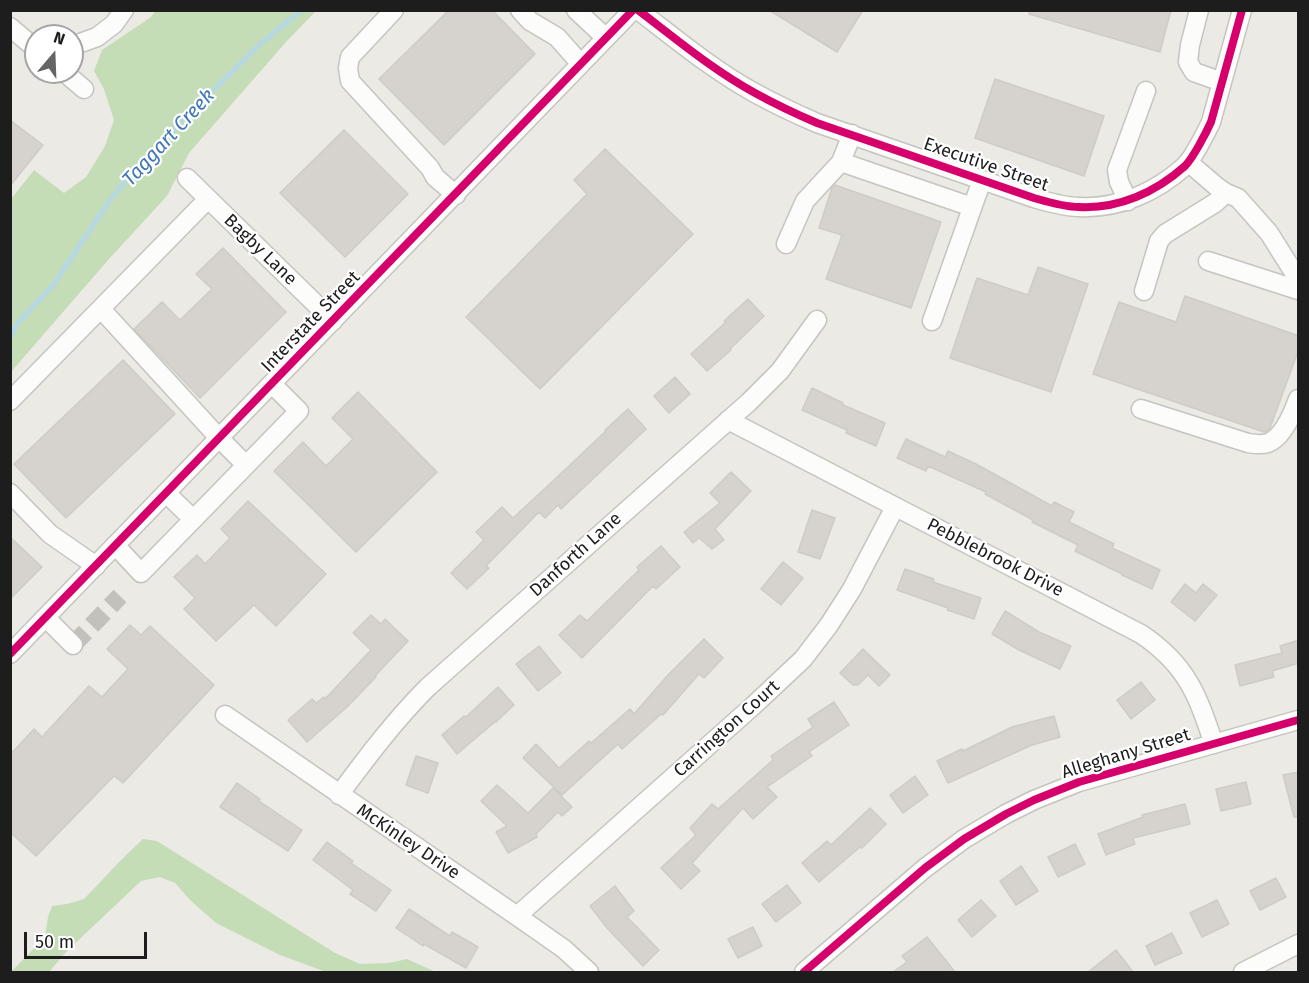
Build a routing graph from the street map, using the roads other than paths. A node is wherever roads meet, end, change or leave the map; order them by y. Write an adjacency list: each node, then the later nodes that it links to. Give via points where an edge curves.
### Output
1 (124, 10): 12 (street, via 114,24)
2 (394, 10): 24 (street, via 350,57 350,81 435,177)
3 (520, 10): 13 (street, via 556,37)
4 (576, 10): 10 (street)
5 (633, 10): 10 (street, Interstate Street)
6 (638, 10): 18 (street, Executive Street, via 753,93)
7 (1198, 10): 14 (street, via 1188,62 1194,72)
8 (1242, 10): 14 (street, Executive Street)
9 (10, 27): 11 (street)
10 (606, 38): 13 (street, Interstate Street)
11 (24, 39)
12 (84, 42)
13 (581, 64): 24 (street, Interstate Street)
14 (1222, 82): 20 (street, Executive Street, via 1211,122)
15 (78, 84): 16 (street)
16 (84, 89)
17 (1146, 91): 26 (street, via 1117,170)
18 (852, 135): 19 (street); 22 (street, Executive Street)
19 (841, 162): 27 (street); 28 (street, via 805,201)
20 (1188, 162): 23 (street); 26 (street, Executive Street, via 1162,183)
21 (187, 178): 25 (street, Bagby Lane)
22 (982, 180): 26 (street, Executive Street, via 1044,201 1078,207); 27 (street)
23 (1226, 193): 30 (street, via 1238,198 1269,233); 32 (street, via 1159,241)
24 (456, 195): 35 (street, Interstate Street)
25 (208, 199): 33 (street); 35 (street, Bagby Lane)
26 (1128, 201)
27 (972, 207): 36 (street)
28 (786, 244)
29 (1208, 261): 31 (street)
30 (1299, 279)
31 (1299, 290)
32 (1144, 291)
33 (101, 309): 39 (street); 42 (street)
34 (817, 320): 41 (street, Danforth Lane, via 780,371)
35 (333, 321): 37 (street, Interstate Street)
36 (932, 321)
37 (272, 384): 42 (street, Interstate Street); 43 (street, via 299,411)
38 (1299, 399): 40 (street, via 1285,426 1266,444 1248,443)
39 (10, 401)
40 (1141, 409)
41 (728, 420): 46 (street, Pebblebrook Drive); 56 (street, Danforth Lane, via 428,687)
42 (220, 439): 43 (street); 45 (street, Interstate Street)
43 (246, 465): 47 (street)
44 (10, 493): 49 (street, via 50,534)
45 (166, 493): 47 (street); 48 (street, Interstate Street)
46 (895, 507): 55 (street, Pebblebrook Drive, via 1153,642 1186,676); 57 (street, Carrington Court, via 852,589 803,659)
47 (193, 519): 48 (street, via 141,573)
48 (115, 545): 49 (street, Interstate Street)
49 (96, 566): 50 (street, Interstate Street)
50 (46, 618): 51 (street); 52 (street, Interstate Street)
51 (73, 645)
52 (10, 654)
53 (225, 715): 56 (street, McKinley Drive)
54 (1299, 720): 55 (street, Alleghany Street)
55 (1214, 744): 60 (street, Alleghany Street, via 1079,782 1006,814 926,868)
56 (339, 795): 57 (street, McKinley Drive)
57 (518, 916): 59 (street, McKinley Drive)
58 (1299, 944): 61 (street)
59 (589, 972)
60 (804, 972)
61 (1243, 972)

